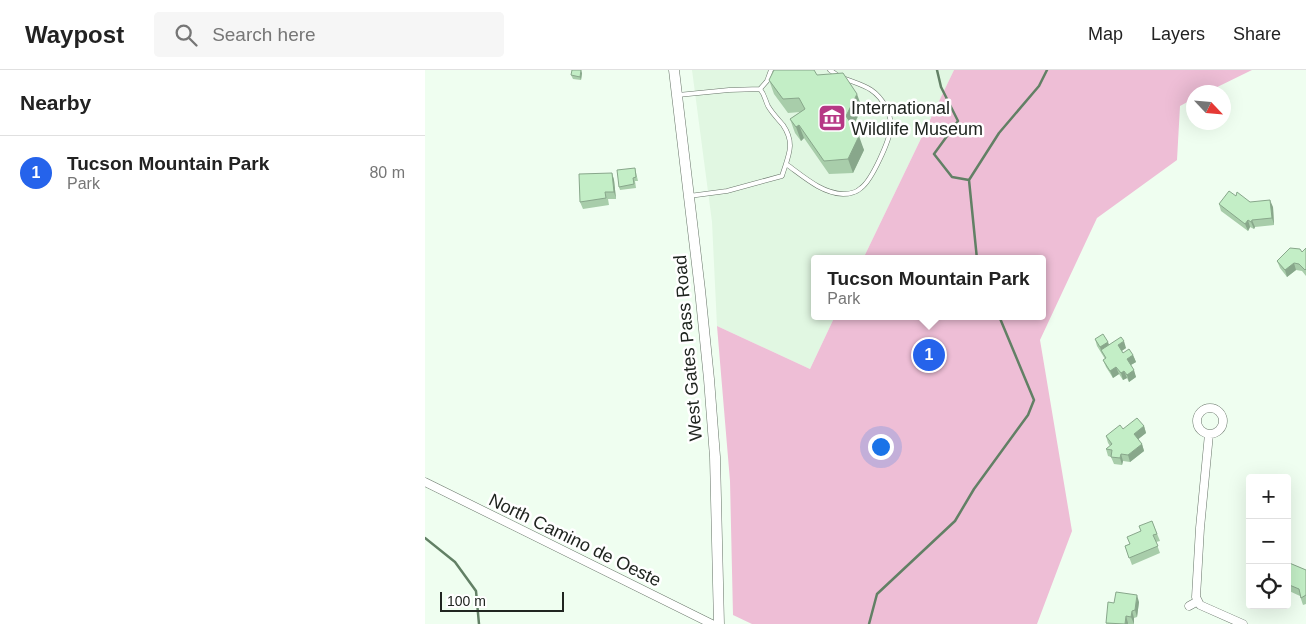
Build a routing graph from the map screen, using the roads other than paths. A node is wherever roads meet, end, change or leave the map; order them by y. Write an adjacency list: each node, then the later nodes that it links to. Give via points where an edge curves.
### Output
1 (674, 70): 5 (main road, West Gates Pass Road)
2 (771, 70): 4 (lane)
3 (830, 70): 6 (lane, via 871,88 887,108 891,126 877,165 862,188 843,194 819,187)
4 (760, 89): 5 (lane); 6 (lane, via 791,140)
5 (678, 95): 7 (main road, West Gates Pass Road)
6 (786, 164): 7 (lane, via 782,176 727,191)
7 (689, 196): 13 (main road, West Gates Pass Road, via 715,457)
8 (1209, 434): 10 (street, via 1196,586)
9 (425, 482): 12 (street, North Camino de Oeste)
10 (1198, 600): 11 (street); 14 (street, via 1200,605)
11 (1189, 606)
12 (712, 624)
13 (719, 624)
14 (1243, 624)

